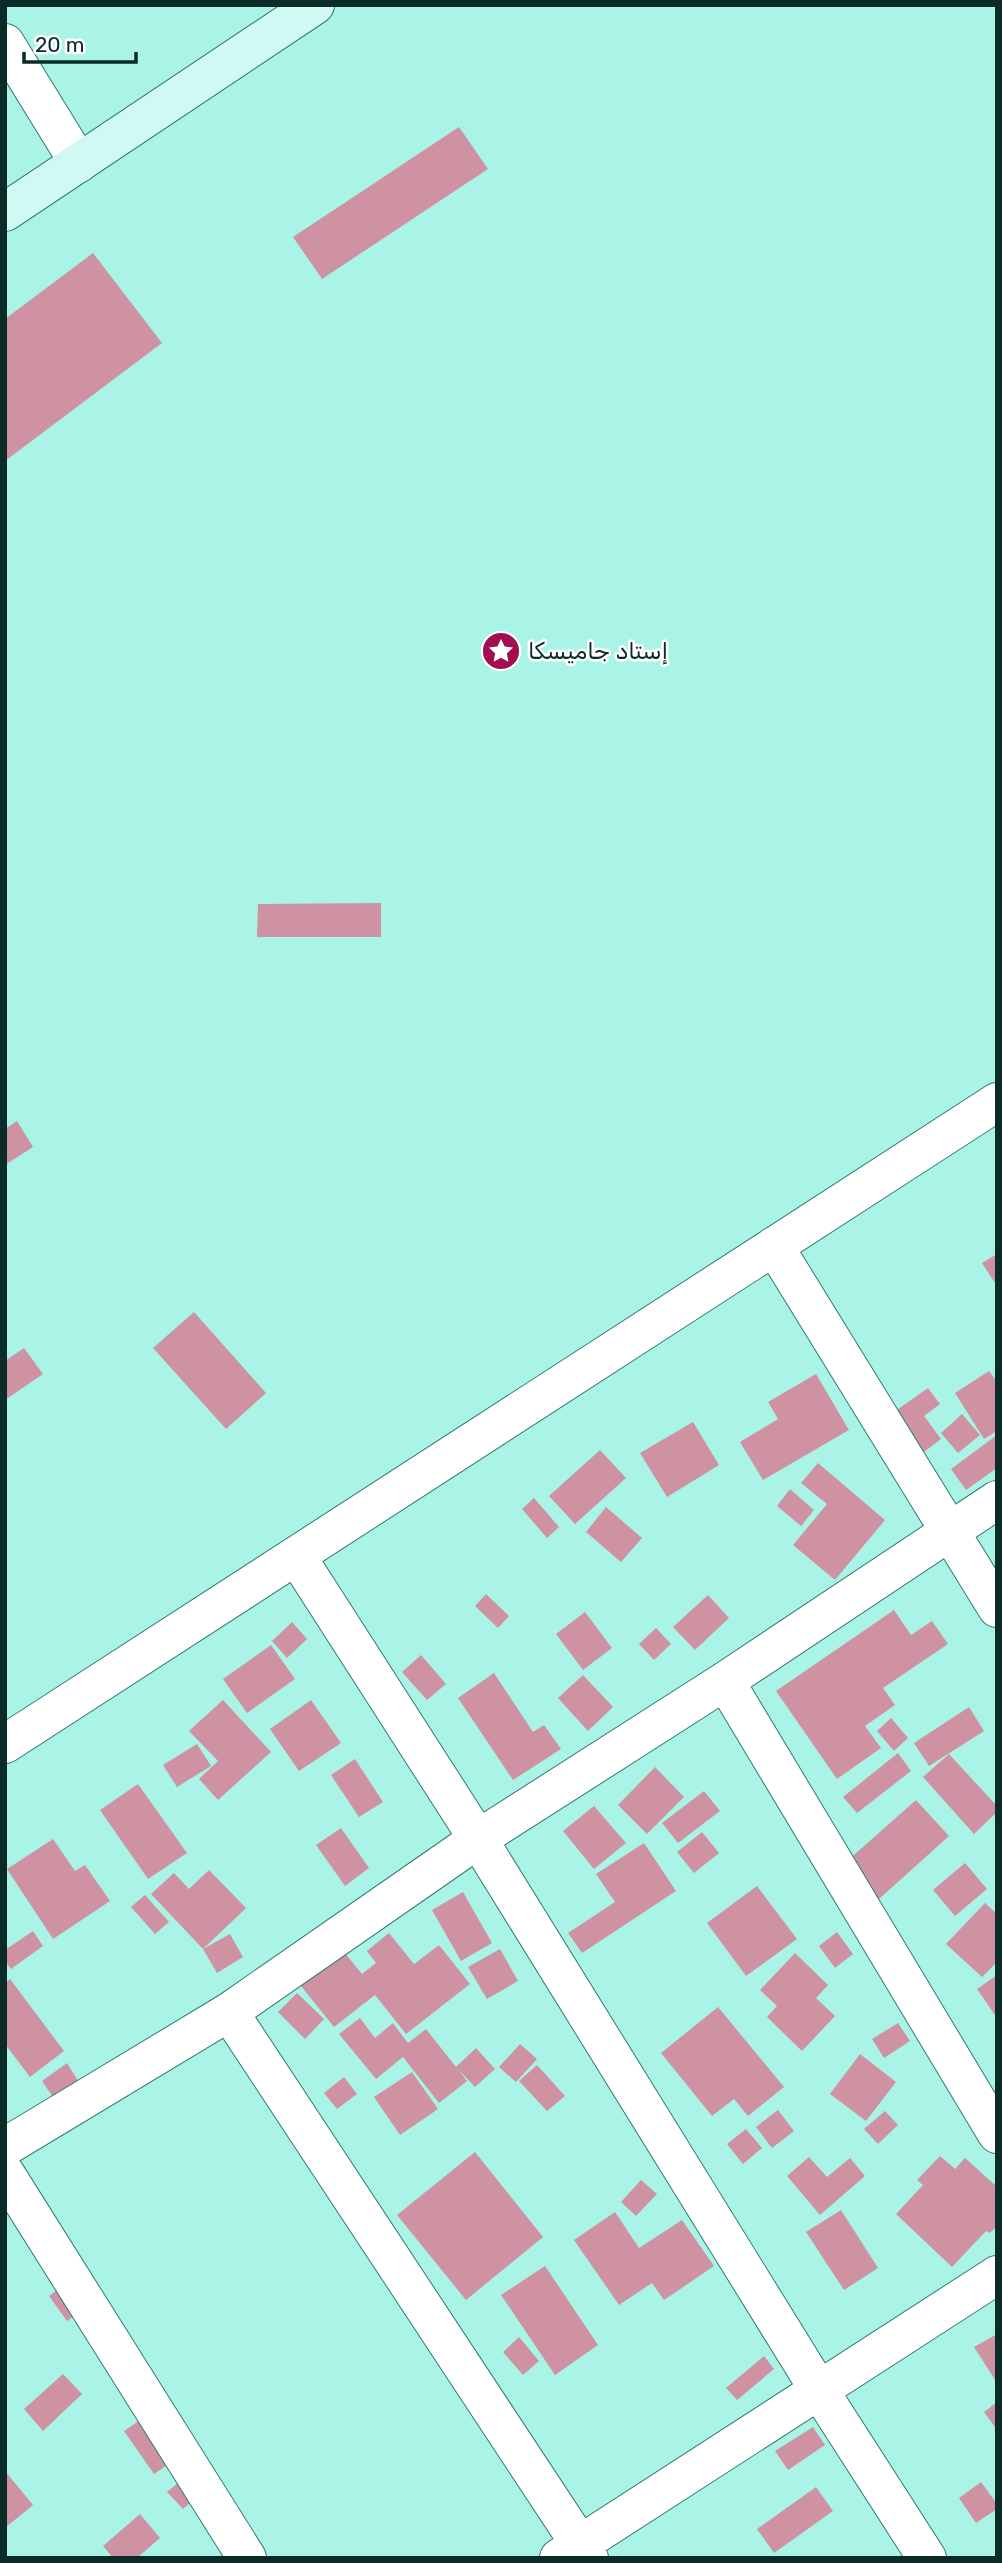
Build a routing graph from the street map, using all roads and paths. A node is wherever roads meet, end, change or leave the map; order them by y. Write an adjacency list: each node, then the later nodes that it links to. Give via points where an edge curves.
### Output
1 (315, 5): 3 (street)
2 (5, 43): 3 (street)
3 (79, 163): 4 (street)
4 (5, 212)
5 (997, 1102): 6 (street)
6 (774, 1246): 8 (street); 9 (street)
7 (997, 1500): 8 (street)
8 (949, 1531): 10 (street); 11 (street)
9 (297, 1557): 12 (street); 13 (street)
10 (997, 1608)
11 (725, 1681): 13 (street); 15 (street)
12 (5, 1744)
13 (478, 1839): 14 (street); 19 (street)
14 (229, 2012): 16 (street); 20 (street)
15 (997, 2134)
16 (5, 2147)
17 (5, 2174): 21 (street)
18 (997, 2274): 19 (street)
19 (819, 2390): 20 (street); 22 (street)
20 (576, 2553)
21 (247, 2558)
22 (927, 2558)

